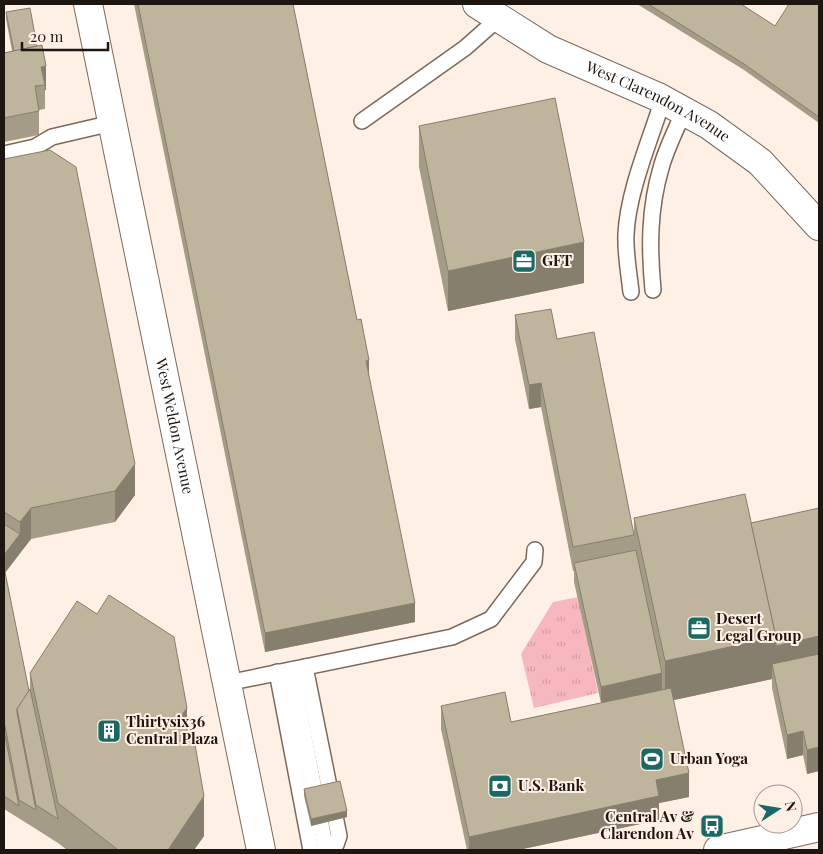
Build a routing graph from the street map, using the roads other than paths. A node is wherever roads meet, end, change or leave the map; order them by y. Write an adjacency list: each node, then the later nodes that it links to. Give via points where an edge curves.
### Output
1 (88, 4): 5 (street, West Weldon Avenue)
2 (488, 11): 3 (street, West Clarendon Avenue, via 548,49); 4 (lane, via 465,48)
3 (674, 105): 7 (street, West Clarendon Avenue, via 709,125 760,162); 8 (lane, via 654,195 649,251); 9 (lane, via 629,214 626,248)
4 (362, 121)
5 (112, 123): 6 (lane, via 52,137 35,147); 12 (street, West Weldon Avenue)
6 (4, 154)
7 (817, 220)
8 (653, 290)
9 (631, 292)
10 (535, 550): 11 (lane, via 534,562 491,619 471,629 452,637)
11 (291, 670): 12 (lane); 15 (lane); 16 (lane)
12 (227, 683): 14 (street, West Weldon Avenue)
13 (819, 827): 17 (street)
14 (261, 850)
15 (311, 850)
16 (325, 850)
17 (718, 850)

